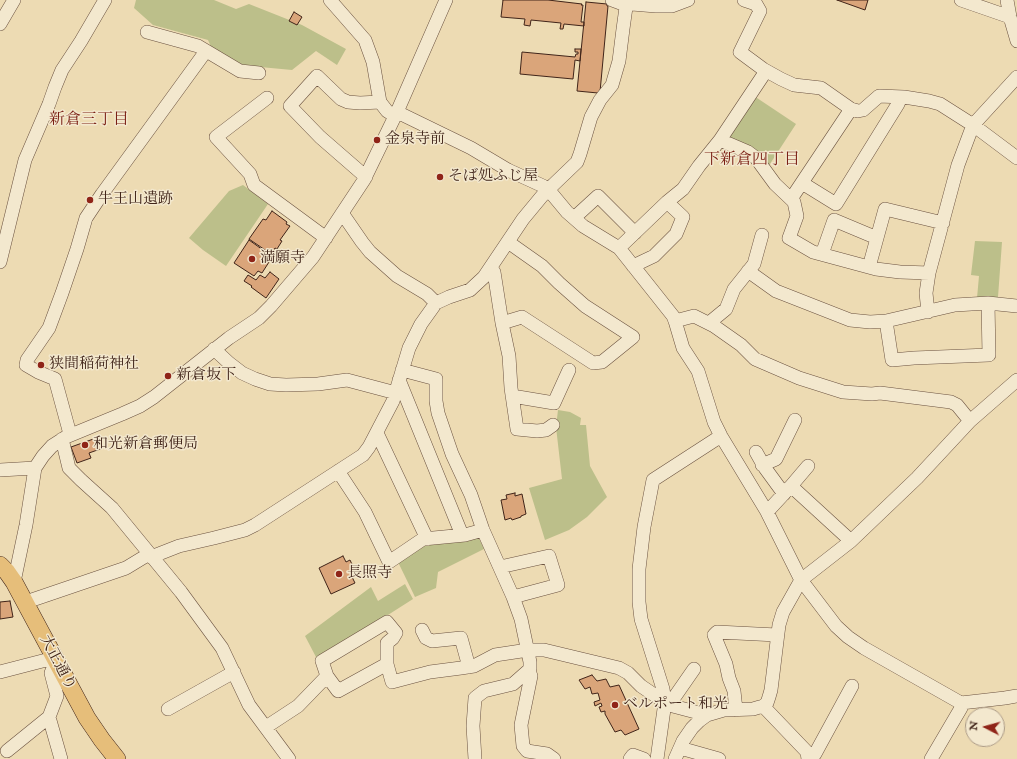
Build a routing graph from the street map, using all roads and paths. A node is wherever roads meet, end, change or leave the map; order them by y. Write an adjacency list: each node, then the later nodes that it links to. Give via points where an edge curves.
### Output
1 (14, 0): 13 (street)
2 (105, 0): 43 (street, via 62,70 25,160)
3 (330, 0): 22 (street, via 365,40 373,62)
4 (446, 0): 24 (street)
5 (612, 0): 10 (street)
6 (688, 0): 10 (street, via 672,6)
7 (744, 0): 17 (street, via 756,4 760,11 740,52)
8 (961, 0): 12 (street)
9 (1007, 0): 11 (street); 12 (street)
10 (627, 2): 30 (street, via 619,61 612,85 591,117 577,162)
11 (1017, 2)
12 (1010, 17): 15 (street)
13 (0, 24)
14 (147, 32): 16 (street, via 198,46)
15 (1017, 41)
16 (206, 51): 18 (street, via 240,71); 67 (street, via 86,218 78,249 49,328 27,360 26,365 54,379)
17 (766, 71): 23 (street, via 794,85 821,88); 26 (street)
18 (259, 73)
19 (1017, 77): 25 (street)
20 (901, 97): 23 (street, via 879,96 863,110); 25 (street, via 940,104); 29 (street, via 836,204)
21 (266, 98): 38 (street, via 216,137 250,174 254,185)
22 (380, 102): 24 (street, via 387,111); 28 (street, via 348,102 341,99 317,76 290,106 320,138)
23 (851, 109): 29 (street)
24 (396, 114): 28 (street); 30 (street, via 471,148)
25 (973, 125): 27 (street); 35 (street, via 958,165)
26 (720, 140): 31 (street, via 756,158 775,184); 32 (street, via 684,189)
27 (1017, 158)
28 (366, 178): 33 (street)
29 (802, 183): 31 (street)
30 (547, 190): 34 (street); 40 (street)
31 (791, 199): 42 (street, via 797,216 789,238 813,252)
32 (667, 202): 36 (street); 45 (street, via 683,217 676,234 654,256)
33 (342, 213): 38 (street); 49 (street, via 370,252 397,276 427,294)
34 (574, 218): 36 (street, via 598,196); 41 (street)
35 (943, 223): 39 (street, via 885,209); 48 (street)
36 (635, 233): 41 (street)
37 (762, 235): 47 (street, via 754,264)
38 (326, 238): 57 (street, via 272,306)
39 (877, 238): 42 (street, via 834,220); 46 (street)
40 (508, 242): 44 (street); 55 (street, via 542,266 585,306 633,337 602,362 593,363 522,317)
41 (619, 248): 45 (street)
42 (822, 254): 46 (street)
43 (0, 262)
44 (491, 266): 49 (street, via 470,290); 55 (street)
45 (633, 266): 53 (street)
46 (869, 267): 48 (street)
47 (748, 271): 54 (street, via 776,291 850,320); 56 (street, via 734,289 726,308)
48 (929, 273): 52 (street, via 926,293)
49 (436, 303): 59 (street, via 421,324 409,348)
50 (988, 303): 51 (street); 52 (street, via 955,305); 54 (street, via 989,355 892,360)
51 (1017, 306)
52 (928, 312): 54 (street)
53 (675, 321): 56 (street, via 694,316); 68 (street, via 683,348 698,371)
54 (886, 321)
55 (502, 323): 62 (street, via 509,356)
56 (708, 323): 64 (street, via 755,359 799,378 843,392 952,402)
57 (214, 350): 61 (street, via 242,373 270,384 318,384 347,380); 67 (street, via 140,406)
58 (569, 370): 62 (street, via 554,403)
59 (401, 375): 61 (street); 77 (street, via 436,379 438,413); 78 (street)
60 (1017, 380): 64 (street)
61 (396, 394): 66 (street)
62 (512, 396): 65 (street, via 517,429 537,431 546,430)
63 (794, 420): 70 (street, via 776,459)
64 (970, 421): 80 (street, via 917,478)
65 (553, 425)
66 (377, 433): 74 (street, via 363,455); 79 (street)
67 (66, 436): 72 (street, via 52,446); 81 (street, via 69,468 112,508)
68 (721, 436): 76 (street); 101 (street, via 653,480 639,569 639,602 641,619)
69 (756, 452): 70 (street)
70 (762, 465): 75 (street)
71 (808, 466): 75 (street)
72 (35, 468): 73 (street); 85 (street)
73 (0, 470)
74 (338, 471): 79 (street, via 364,512 389,562 423,539); 81 (street, via 245,530)
75 (787, 490): 76 (street); 80 (street)
76 (767, 512): 84 (street)
77 (483, 530): 78 (street); 83 (street)
78 (462, 535): 79 (street)
79 (427, 539)
80 (851, 541): 84 (street)
81 (150, 555): 87 (street, via 126,568); 97 (street, via 222,648)
82 (0, 566): 85 (main road, 大正通り)
83 (500, 568): 86 (street); 86 (street, via 549,556 558,585)
84 (802, 580): 89 (street, via 783,612); 102 (street, via 836,626 848,637)
85 (14, 582): 87 (main road, 大正通り)
86 (513, 597): 90 (street)
87 (26, 602): 91 (main road, 大正通り)
88 (422, 630): 93 (street, via 426,638 432,641 461,638)
89 (777, 635): 103 (street, via 769,697); 105 (street, via 717,632 714,635 734,691)
90 (528, 650): 93 (street, via 494,656); 95 (street); 101 (street, via 544,650 619,668 628,672 642,686)
91 (55, 659): 96 (street); 107 (street, via 52,673 57,696); 113 (main road, 大正通り, via 90,724)
92 (387, 664): 93 (street, via 392,682 430,672); 98 (street, via 338,691); 98 (street, via 387,643 396,633 387,622 322,661)
93 (469, 667)
94 (694, 669): 101 (street)
95 (529, 671): 115 (street, via 513,684 484,691 475,698); 116 (street, via 531,676 521,724 523,746 527,751 547,754)
96 (0, 672)
97 (234, 672): 104 (street); 108 (street, via 249,705)
98 (327, 676): 108 (street, via 298,706)
99 (852, 686): 111 (street, via 815,754)
100 (1017, 696): 102 (street)
101 (667, 703): 106 (street); 119 (street)
102 (961, 703): 121 (street, via 961,708)
103 (763, 706): 105 (street, via 753,710); 111 (street, via 807,752)
104 (168, 709)
105 (736, 710): 106 (street, via 724,710)
106 (707, 715): 110 (street, via 692,728)
107 (49, 717): 109 (street); 112 (street)
108 (266, 727): 114 (street)
109 (8, 752)
110 (677, 753): 120 (street)
111 (808, 757)
112 (61, 759)
113 (117, 759)
114 (289, 759)
115 (475, 759)
116 (554, 759)
117 (630, 759): 118 (street, via 633,755)
118 (644, 759)
119 (657, 759)
120 (719, 759)
121 (931, 759)

